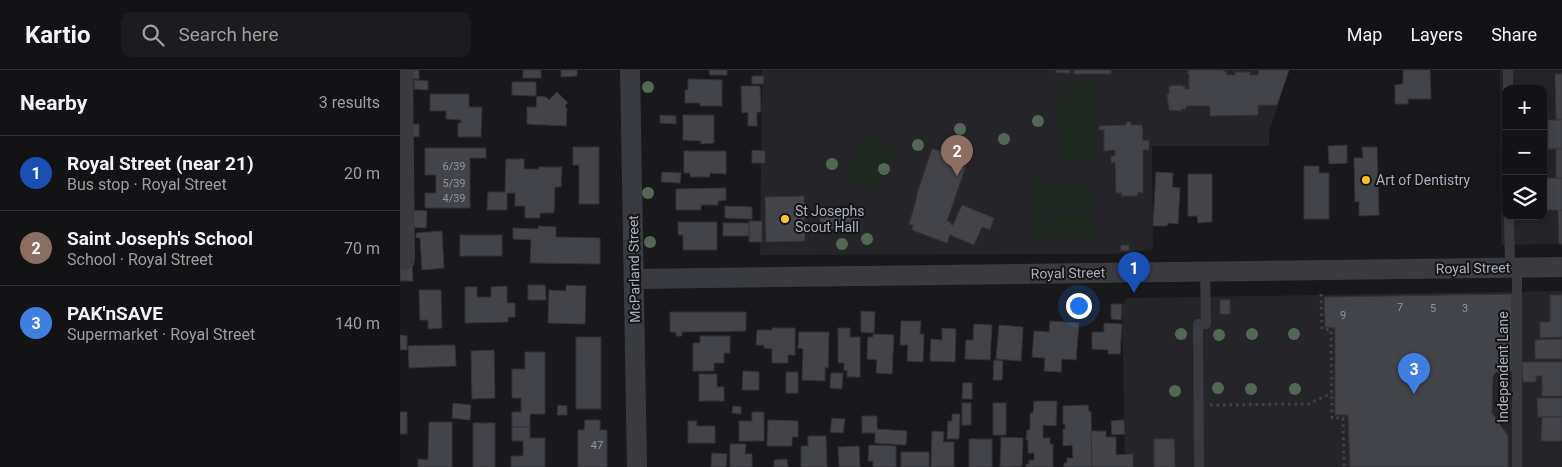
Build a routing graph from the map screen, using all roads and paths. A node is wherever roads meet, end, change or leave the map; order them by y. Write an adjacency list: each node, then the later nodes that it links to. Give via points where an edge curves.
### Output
1 (403, 70): 6 (street)
2 (630, 70): 10 (street, McParland Street)
3 (1508, 70): 4 (lane)
4 (1508, 85)
5 (1509, 220): 8 (lane, Independent Lane)
6 (405, 260)
7 (1562, 267): 8 (street, Royal Street)
8 (1513, 268): 9 (street, Royal Street); 17 (lane, Independent Lane)
9 (1205, 272): 10 (street, Royal Street); 13 (lane, via 1206,324 1198,324)
10 (634, 279): 14 (street, McParland Street)
11 (1321, 294): 12 (path, via 1322,329 1331,330)
12 (1332, 393): 13 (path, via 1308,404); 16 (path, via 1332,418 1343,418)
13 (1198, 405): 15 (lane)
14 (637, 467)
15 (1200, 467)
16 (1344, 467)
17 (1517, 467)

